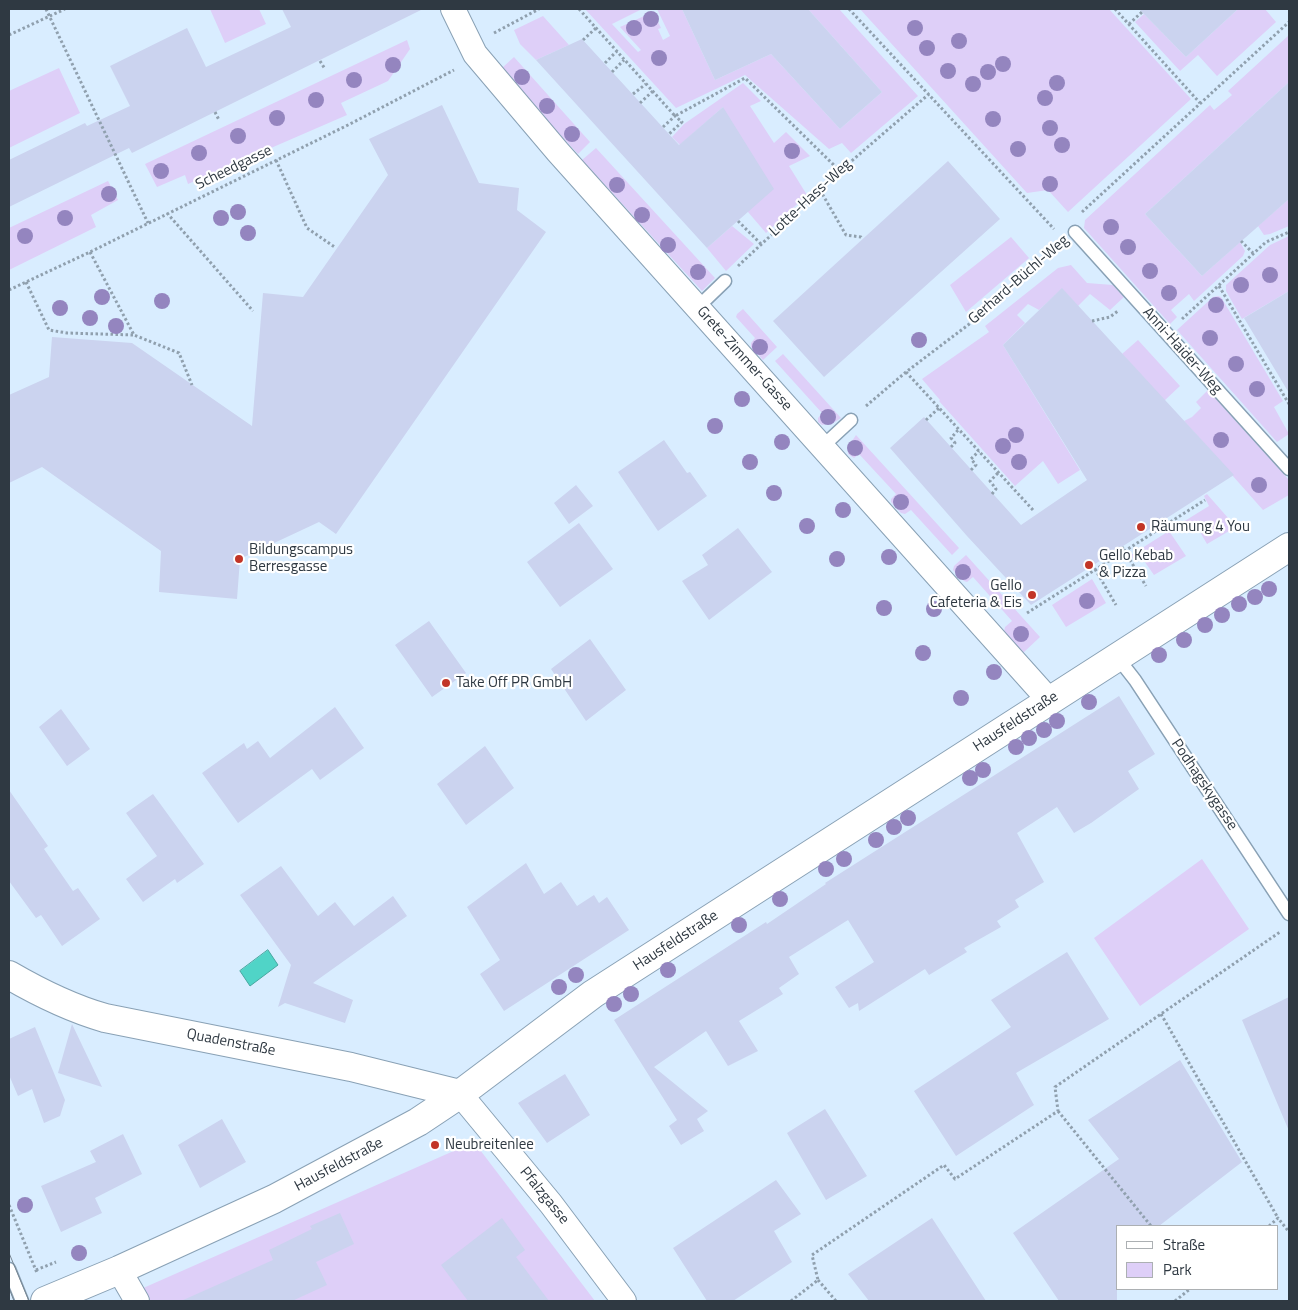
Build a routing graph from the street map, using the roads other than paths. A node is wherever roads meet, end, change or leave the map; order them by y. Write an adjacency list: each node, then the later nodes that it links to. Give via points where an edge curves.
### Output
1 (453, 9): 4 (street, Grete-Zimmer-Gasse, via 475,54 558,152)
2 (1075, 232): 7 (lane, Anni-Haider-Weg)
3 (726, 281): 4 (lane)
4 (698, 307): 6 (street, Grete-Zimmer-Gasse)
5 (851, 420): 6 (lane)
6 (823, 446): 10 (street, Grete-Zimmer-Gasse)
7 (1289, 470)
8 (1289, 547): 9 (street, Hausfeldstraße)
9 (1116, 657): 10 (street, Hausfeldstraße); 11 (lane, Podhagskygasse, via 1135,680)
10 (1049, 700): 13 (street, Hausfeldstraße, via 593,994)
11 (1289, 914)
12 (9, 975): 13 (street, Quadenstraße, via 52,999 105,1018 351,1067)
13 (460, 1094): 15 (street, Hausfeldstraße, via 392,1137 274,1199); 19 (street, Pfalzgasse, via 551,1204)
14 (9, 1269): 16 (lane)
15 (119, 1270): 17 (street, Hausfeldstraße); 18 (street)
16 (22, 1301)
17 (45, 1301)
18 (138, 1301)
19 (624, 1301)

